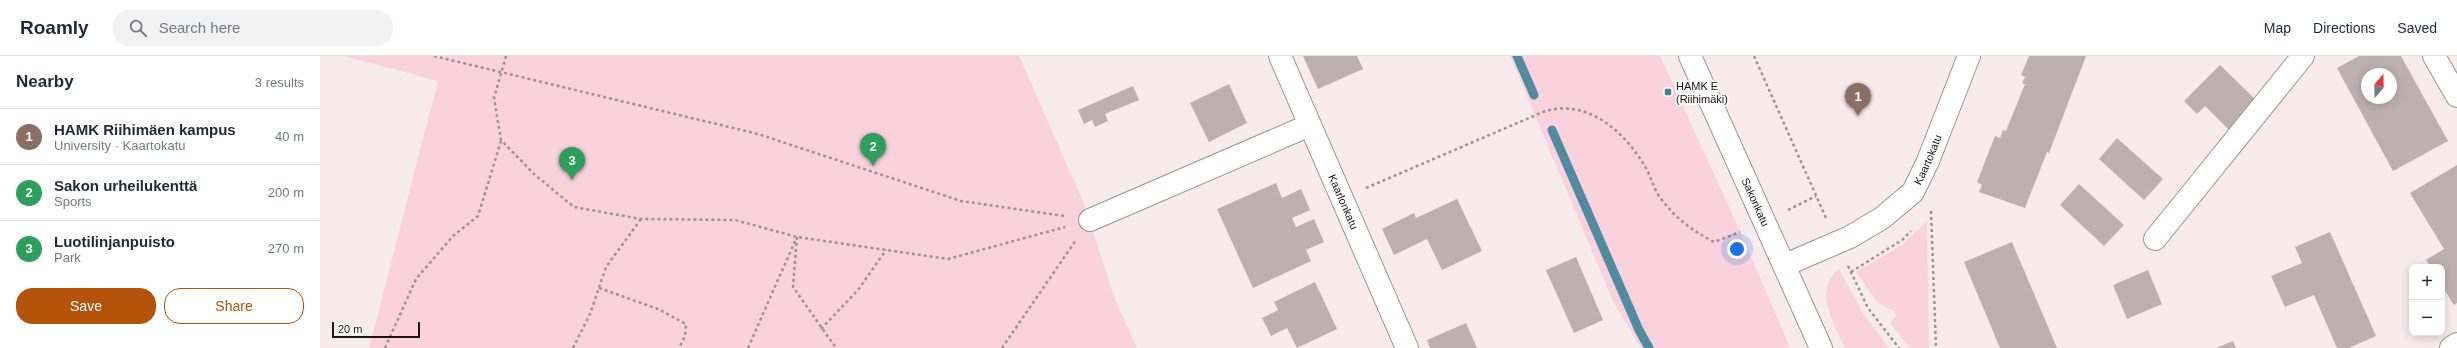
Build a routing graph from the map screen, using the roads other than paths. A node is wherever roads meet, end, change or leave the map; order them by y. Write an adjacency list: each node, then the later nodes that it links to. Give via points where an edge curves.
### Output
1 (1280, 56): 7 (street, Kaarlonkatu)
2 (1690, 56): 10 (street, Sakonkatu)
3 (1969, 56): 10 (street, Kaartokatu, via 1928,161 1912,192 1882,218 1837,243)
4 (2303, 56): 9 (street)
5 (2434, 56): 6 (street)
6 (2457, 96)
7 (1310, 125): 8 (street); 12 (street, Kaarlonkatu)
8 (1090, 220)
9 (2155, 239)
10 (1785, 265): 13 (street, Sakonkatu)
11 (2457, 344): 14 (street)
12 (1408, 348)
13 (1821, 348)
14 (2451, 348)

